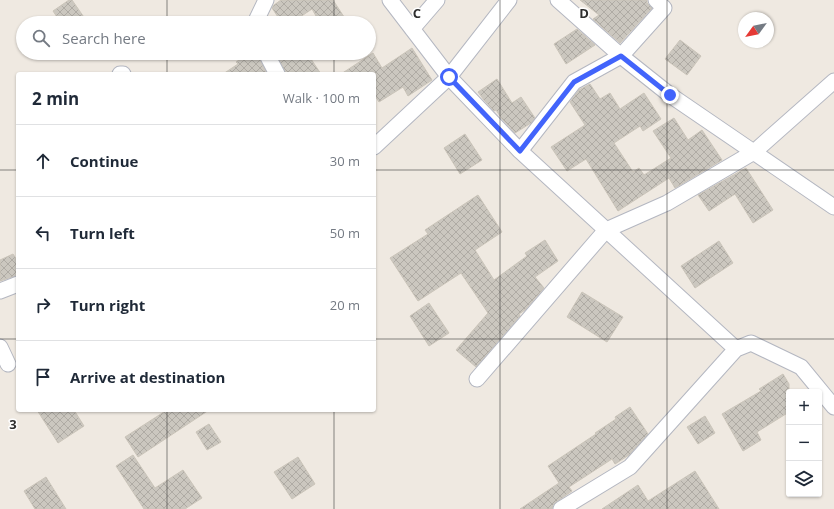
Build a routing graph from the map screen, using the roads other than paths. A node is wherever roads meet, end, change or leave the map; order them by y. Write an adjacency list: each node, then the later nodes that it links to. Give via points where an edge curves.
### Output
1 (390, 0): 6 (street)
2 (437, 0): 6 (street)
3 (509, 0): 10 (street)
4 (558, 0): 7 (street)
5 (656, 0): 7 (street, via 664,8)
6 (412, 29): 10 (street)
7 (621, 56): 13 (street, via 574,82); 14 (street, via 670,95)
8 (269, 60): 9 (street)
9 (275, 72)
10 (449, 77): 12 (street); 13 (street)
11 (834, 82): 14 (street)
12 (376, 145)
13 (520, 151): 16 (street)
14 (754, 152): 15 (street); 16 (street, via 667,203)
15 (834, 207)
16 (606, 230): 20 (street); 22 (street)
17 (16, 285): 18 (street)
18 (0, 291)
19 (0, 347): 21 (street)
20 (736, 349): 23 (street, via 751,343 801,367); 24 (street, via 630,467)
21 (8, 364)
22 (477, 379)
23 (834, 407)
24 (562, 509)

